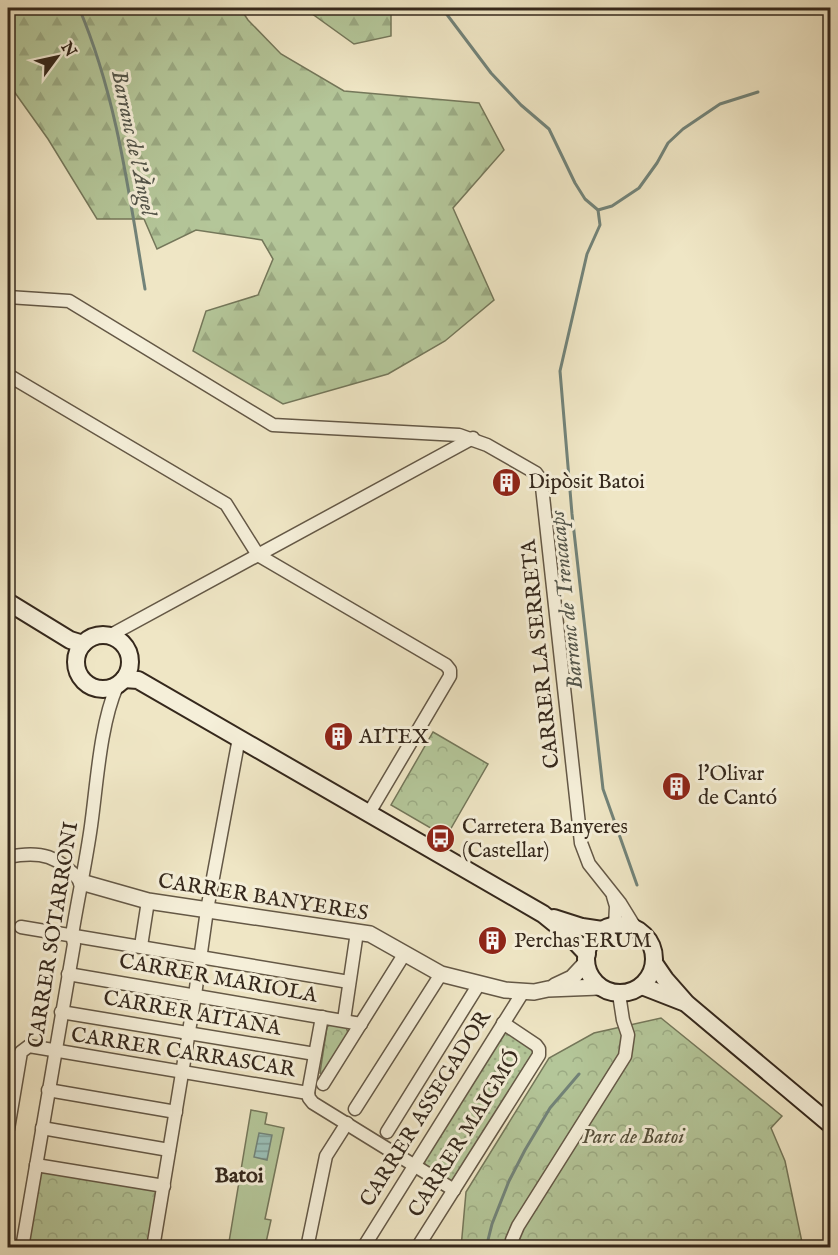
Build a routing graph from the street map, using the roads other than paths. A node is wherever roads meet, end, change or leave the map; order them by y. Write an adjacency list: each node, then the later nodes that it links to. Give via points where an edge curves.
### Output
1 (8, 297): 3 (street, via 69,301 273,425)
2 (8, 375): 4 (street, via 226,504)
3 (472, 438): 4 (street); 13 (street, CARRER LA SERRETA, via 536,473 541,480 581,843 590,864)
4 (258, 555): 6 (street); 10 (street, via 450,670)
5 (8, 602): 7 (main road)
6 (117, 636): 7 (main road, via 95,636); 8 (main road, via 130,657)
7 (76, 646): 8 (main road, via 77,672 88,686 97,689)
8 (121, 683): 9 (main road); 12 (street, CARRER SOTARRONI, via 101,753)
9 (239, 738): 10 (main road); 15 (street)
10 (369, 813): 16 (main road)
11 (8, 857): 12 (street, CARRER BANYERES, via 50,857 62,862)
12 (81, 882): 14 (street, CARRER BANYERES); 21 (street, CARRER SOTARRONI)
13 (613, 895): 18 (street, via 616,906); 19 (street, CARRER LA SERRETA)
14 (148, 901): 15 (street, CARRER BANYERES); 22 (street)
15 (207, 910): 20 (street, CARRER BANYERES); 24 (street)
16 (543, 914): 18 (main road, via 582,927); 25 (main road, via 569,935)
17 (21, 927): 21 (street)
18 (608, 928): 19 (main road); 25 (main road, via 590,944)
19 (636, 929): 26 (main road, via 650,943)
20 (357, 932): 23 (street, CARRER BANYERES, via 374,936); 29 (street)
21 (72, 935): 22 (street); 27 (street, CARRER SOTARRONI)
22 (141, 946): 24 (street)
23 (405, 953): 28 (street, CARRER BANYERES); 42 (street)
24 (201, 956): 29 (street); 35 (street)
25 (586, 958): 32 (main road, via 592,979); 33 (street, CARRER BANYERES, via 572,978)
26 (654, 963): 31 (main road); 37 (main road)
27 (68, 974): 35 (street, CARRER MARIOLA); 38 (street, CARRER SOTARRONI)
28 (441, 974): 30 (street, CARRER BANYERES); 50 (street)
29 (349, 982): 40 (street)
30 (479, 984): 36 (street, CARRER BANYERES); 56 (street)
31 (642, 986): 34 (main road); 37 (main road)
32 (599, 987): 33 (street, CARRER BANYERES); 34 (main road)
33 (548, 989): 36 (street, CARRER BANYERES)
34 (619, 994): 67 (street, via 628,1035 626,1056 518,1226)
35 (195, 995): 39 (street, CARRER MARIOLA); 43 (street)
36 (520, 997): 41 (street, CARRER ASSEGADOR)
37 (687, 1004): 53 (main road)
38 (62, 1012): 43 (street, CARRER AITANA); 44 (street, CARRER SOTARRONI)
39 (322, 1017): 40 (street, CARRER MARIOLA); 45 (street)
40 (344, 1020): 42 (street, CARRER MARIOLA)
41 (503, 1023): 58 (street, CARRER ASSEGADOR); 61 (street, CARRER MAIGMÓ, via 536,1046 539,1054)
42 (361, 1024): 47 (street)
43 (189, 1033): 45 (street, CARRER AITANA); 46 (street)
44 (55, 1052): 46 (street, CARRER CARRASCAR); 48 (street, CARRER SOTARRONI); 55 (street, CARRER CARRASCAR, via 29,1046 21,1052)
45 (315, 1054): 49 (street)
46 (182, 1072): 49 (street, CARRER CARRASCAR); 51 (street)
47 (323, 1084)
48 (48, 1090): 51 (street); 54 (street, CARRER SOTARRONI)
49 (308, 1093): 52 (street, CARRER CARRASCAR, via 310,1101)
50 (355, 1109)
51 (176, 1112): 57 (street)
52 (346, 1123): 58 (street, CARRER CARRASCAR); 64 (street, via 326,1156)
53 (831, 1124)
54 (42, 1128): 57 (street); 59 (street, CARRER SOTARRONI)
55 (8, 1129)
56 (387, 1132)
57 (169, 1149): 60 (street)
58 (415, 1164): 61 (street, CARRER CARRASCAR); 65 (street, CARRER ASSEGADOR)
59 (36, 1165): 60 (street); 62 (street, CARRER SOTARRONI)
60 (164, 1186): 63 (street)
61 (454, 1190): 66 (street, CARRER MAIGMÓ)
62 (22, 1248)
63 (153, 1248)
64 (307, 1248)
65 (363, 1248)
66 (417, 1248)
67 (513, 1248)

